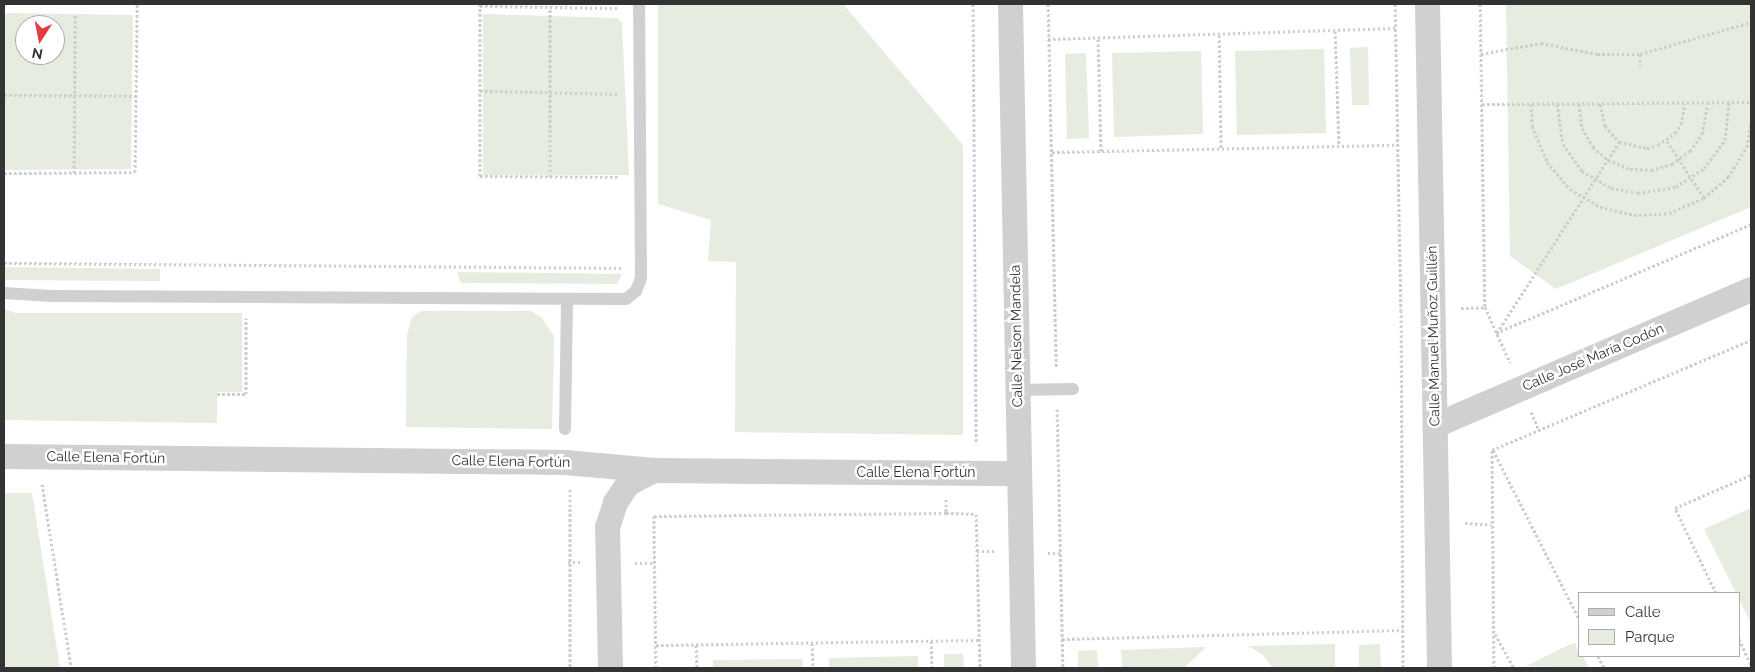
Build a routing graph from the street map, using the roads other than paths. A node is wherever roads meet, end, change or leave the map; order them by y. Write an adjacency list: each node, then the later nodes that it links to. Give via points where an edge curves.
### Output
1 (1010, 4): 8 (street, Calle Nelson Mandela)
2 (1427, 4): 9 (street, Calle Manuel Muñoz Guillén)
3 (639, 6): 6 (lane, via 641,278 636,291 626,299)
4 (1751, 289): 9 (street, Calle José María Codón)
5 (4, 292): 6 (lane, via 62,296)
6 (567, 298): 10 (lane)
7 (1073, 389): 8 (lane)
8 (1017, 390): 13 (street, Calle Nelson Mandela)
9 (1435, 425): 16 (street, Calle Manuel Muñoz Guillén)
10 (565, 429)
11 (4, 456): 12 (street, Calle Elena Fortún, via 565,462)
12 (654, 470): 13 (street, Calle Elena Fortún); 14 (street, via 628,483 615,502 607,527)
13 (1018, 473): 15 (street, Calle Nelson Mandela)
14 (610, 668)
15 (1023, 668)
16 (1439, 668)

